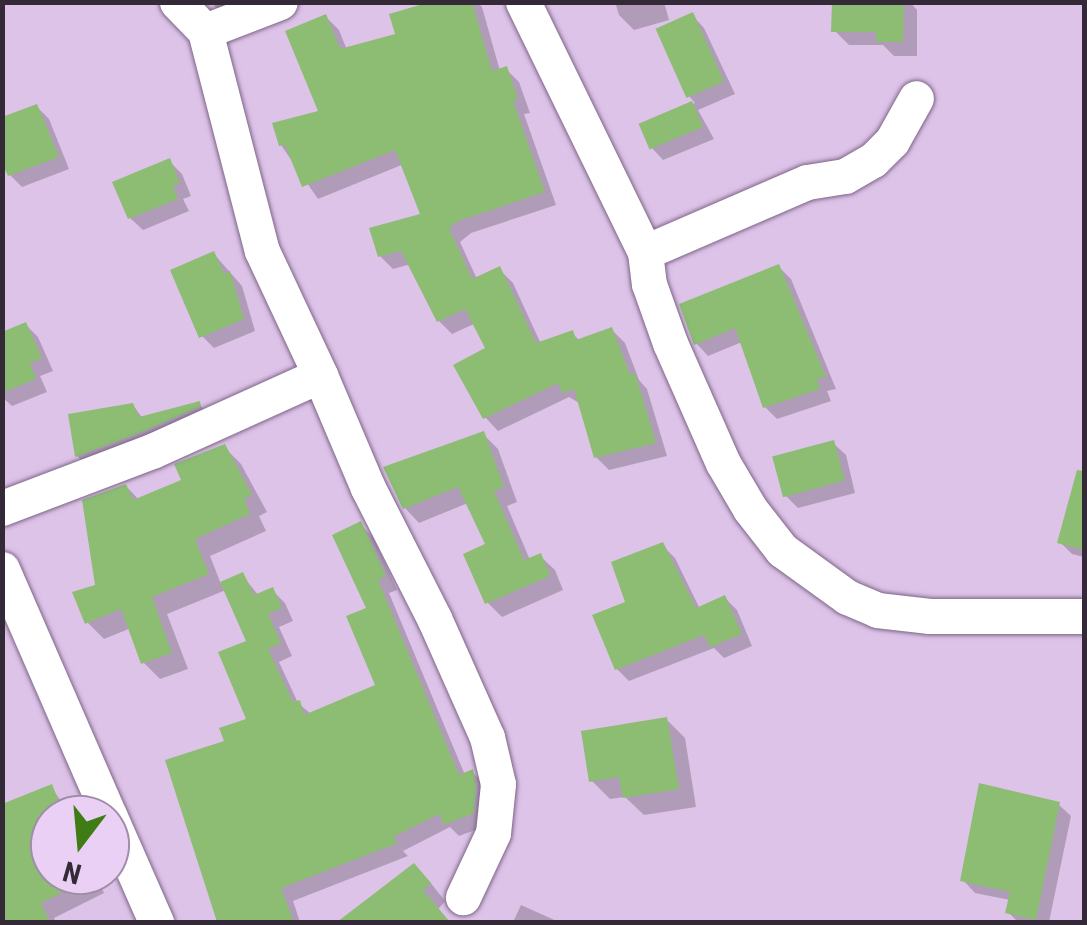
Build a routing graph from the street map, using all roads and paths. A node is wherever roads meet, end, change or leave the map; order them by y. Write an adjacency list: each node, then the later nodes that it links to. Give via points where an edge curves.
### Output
1 (177, 2): 4 (street)
2 (280, 2): 4 (street)
3 (523, 2): 6 (street)
4 (205, 31): 7 (street, via 262,251)
5 (916, 98): 6 (street, via 892,141 845,176 807,182)
6 (644, 252): 10 (street, via 670,343 723,463 750,509 804,570 877,610)
7 (320, 375): 8 (street, via 152,451); 13 (street, via 487,737 498,784 493,833)
8 (2, 508)
9 (2, 569): 11 (street)
10 (1084, 616)
11 (101, 795)
12 (130, 866): 14 (street)
13 (463, 897)
14 (152, 920)

